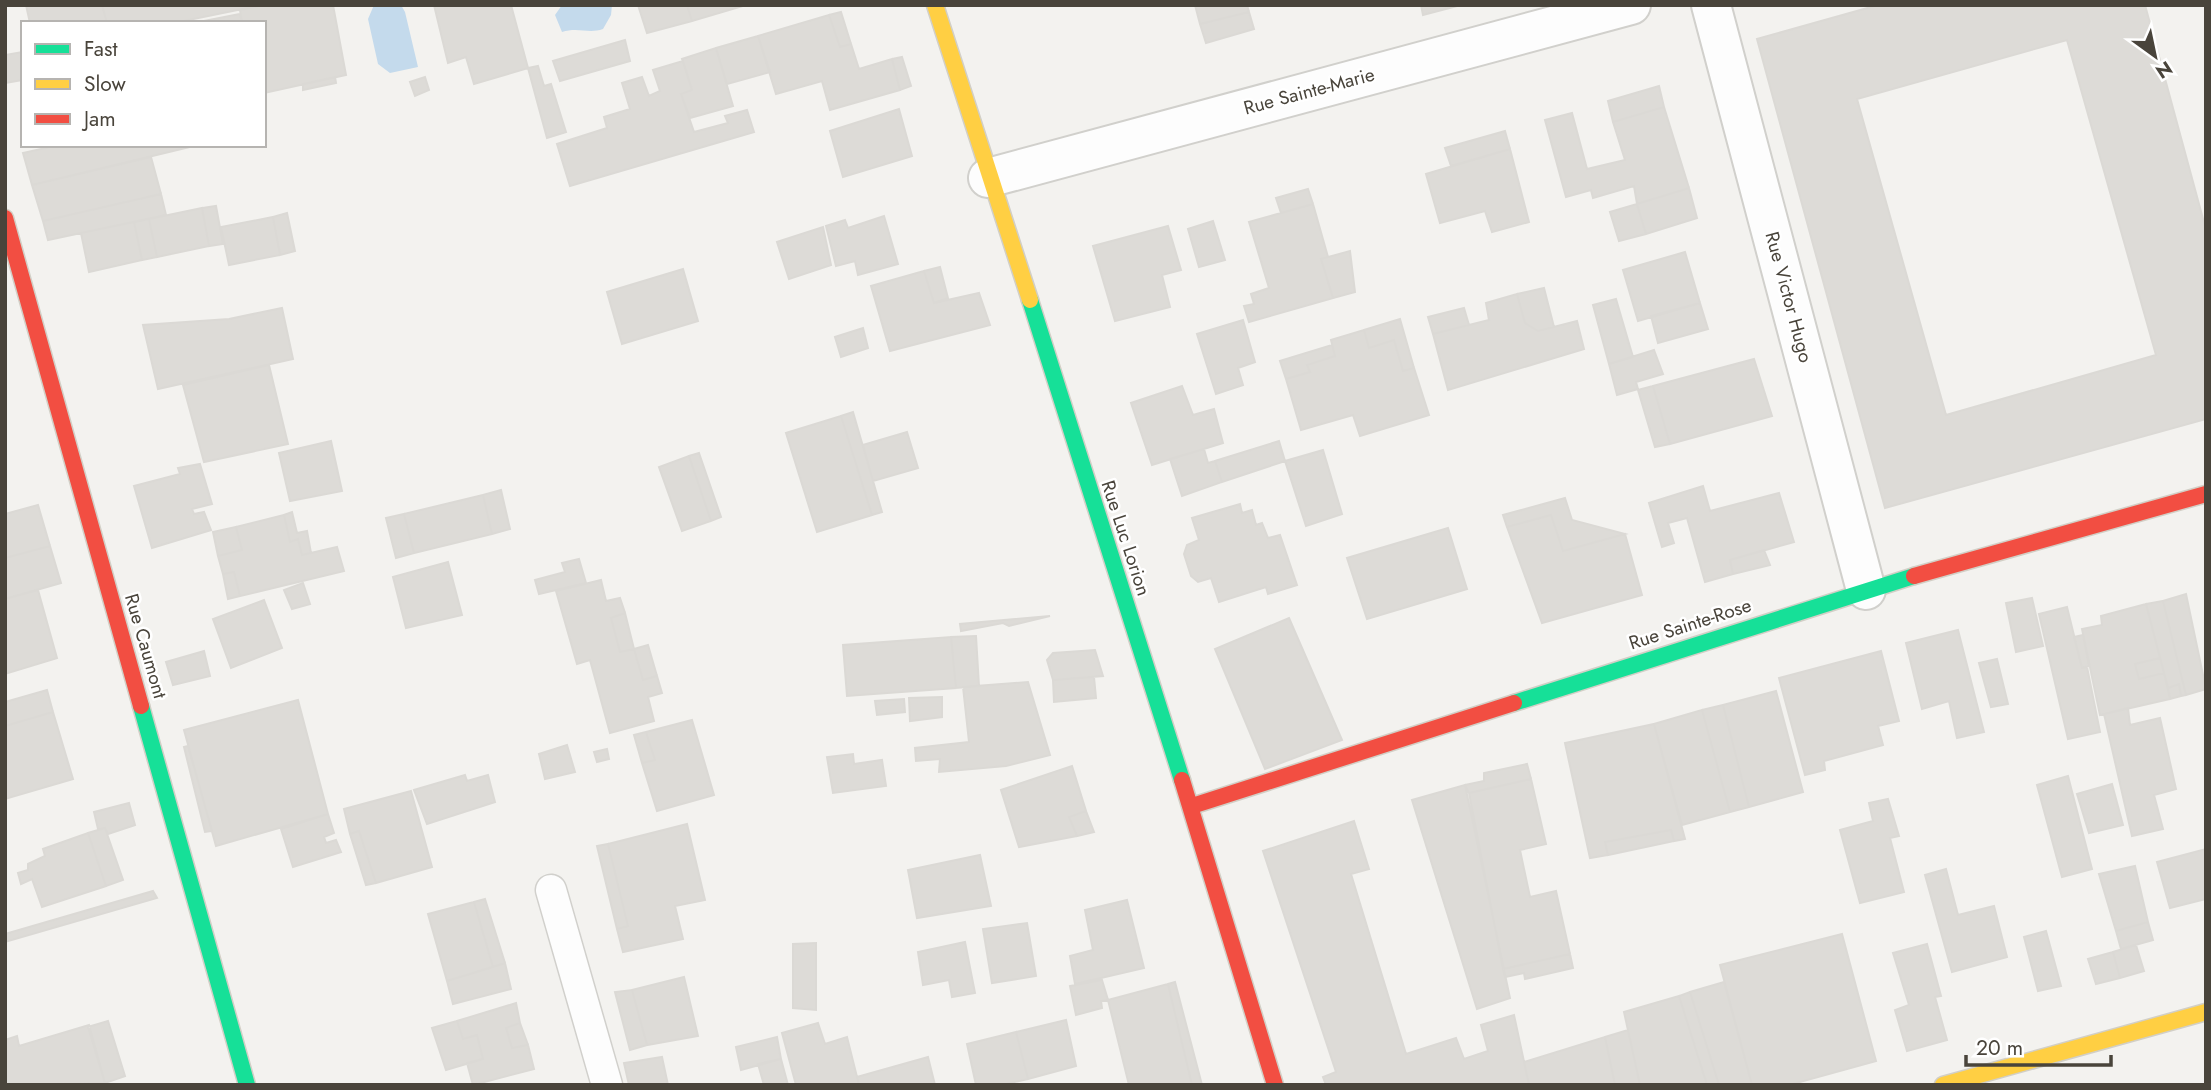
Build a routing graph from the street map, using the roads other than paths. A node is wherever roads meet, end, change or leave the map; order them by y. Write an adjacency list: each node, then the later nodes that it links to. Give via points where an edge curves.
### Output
1 (935, 5): 4 (street, Rue Luc Lorion)
2 (1631, 5): 4 (street, Rue Sainte-Marie)
3 (1711, 5): 7 (street, Rue Victor Hugo)
4 (988, 178): 8 (street, Rue Luc Lorion)
5 (5, 218): 11 (street, Rue Caumont)
6 (2206, 494): 7 (street, Rue Sainte-Rose)
7 (1866, 590): 8 (street, Rue Sainte-Rose)
8 (1192, 806): 13 (street, Rue Luc Lorion)
9 (551, 890): 12 (lane)
10 (2206, 1012): 14 (street)
11 (247, 1085)
12 (607, 1085)
13 (1275, 1085)
14 (1943, 1085)

